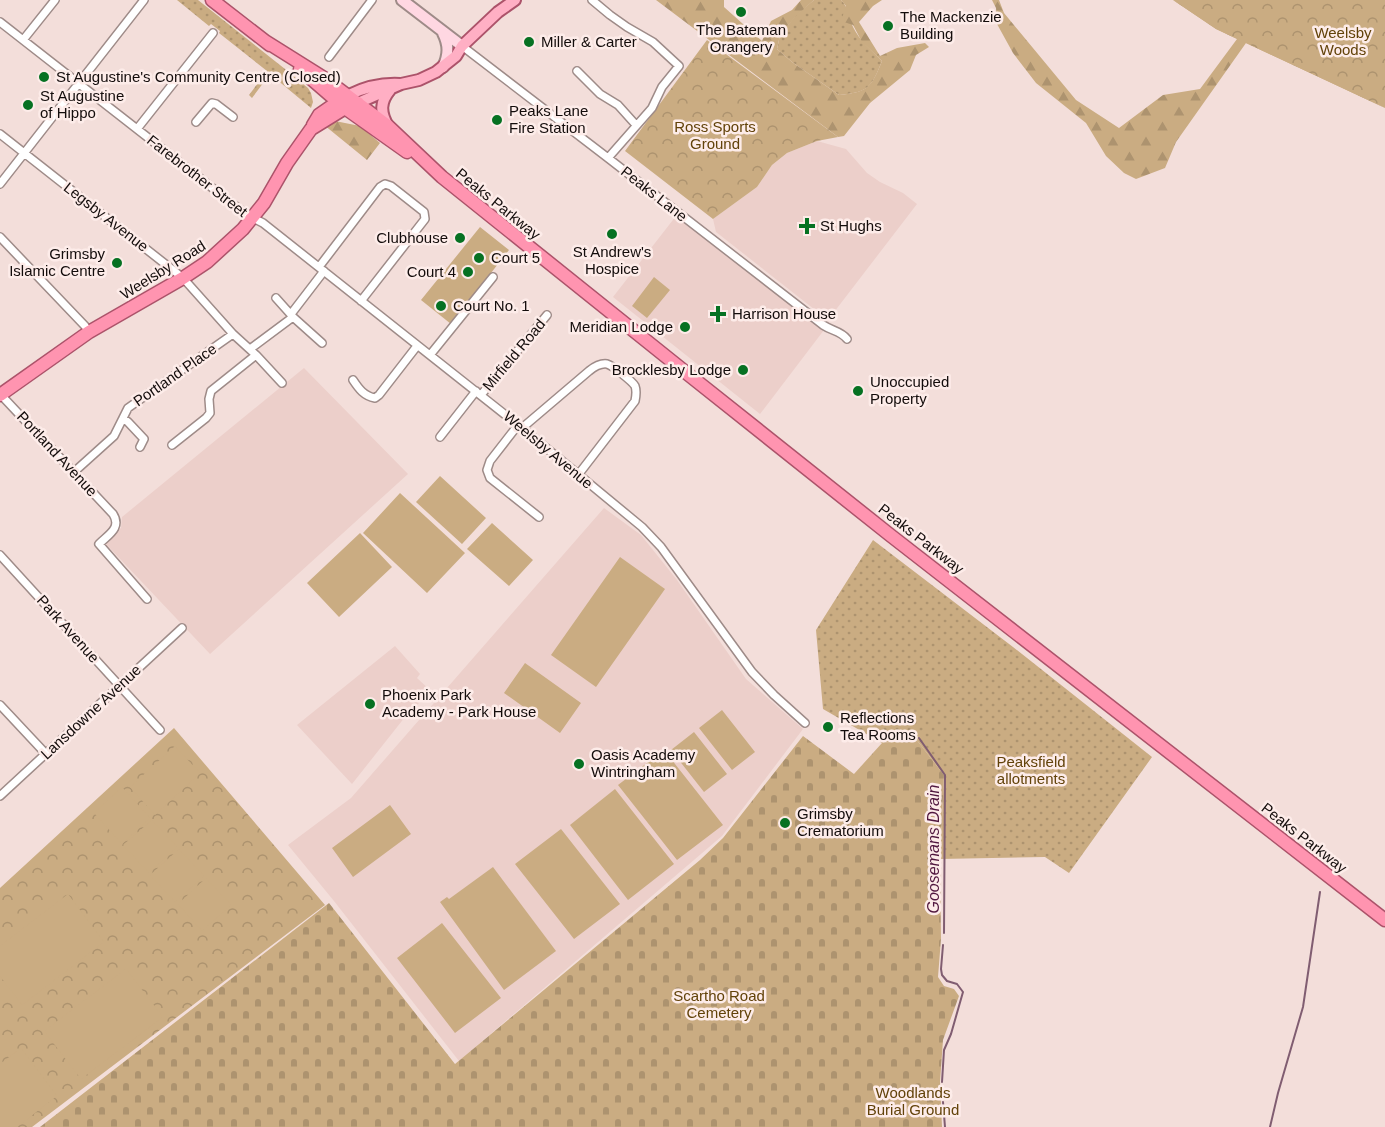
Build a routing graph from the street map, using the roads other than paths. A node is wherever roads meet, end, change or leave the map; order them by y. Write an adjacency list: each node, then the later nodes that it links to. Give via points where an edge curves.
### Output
1 (55, 0): 13 (street)
2 (144, 0): 19 (street)
3 (212, 0): 14 (highway, Peaks Parkway)
4 (372, 0): 16 (street)
5 (402, 0): 11 (main road)
6 (515, 0): 15 (main road, Weelsby Road)
7 (592, 0): 8 (street)
8 (599, 6): 9 (street); 26 (street, via 653,42 679,66)
9 (592, 14)
10 (0, 22): 13 (street, Farebrother Street)
11 (442, 31): 15 (main road); 17 (main road, via 447,55)
12 (213, 33): 28 (street)
13 (23, 40): 19 (street, Farebrother Street)
14 (265, 41): 20 (highway, Peaks Parkway); 22 (highway, Peaks Parkway, via 324,78)
15 (462, 46): 17 (main road, Weelsby Road); 32 (street, Peaks Lane)
16 (329, 57)
17 (442, 67): 21 (main road, Weelsby Road)
18 (576, 71): 26 (street)
19 (79, 84): 28 (street, Farebrother Street); 31 (street)
20 (316, 84): 22 (highway, Peaks Parkway); 23 (highway)
21 (395, 87): 22 (main road, Weelsby Road, via 385,83 369,87); 27 (main road, via 381,105)
22 (347, 102): 23 (highway); 27 (highway, Peaks Parkway); 29 (highway, Weelsby Road); 33 (highway, Peaks Parkway)
23 (319, 115): 29 (highway)
24 (233, 117): 25 (street, via 212,103)
25 (196, 122)
26 (636, 125): 32 (street)
27 (388, 126): 33 (highway, Peaks Parkway)
28 (137, 129): 35 (street, Farebrother Street)
29 (311, 129): 35 (highway, Weelsby Road)
30 (0, 134): 31 (street, Legsby Avenue)
31 (25, 153): 34 (street); 39 (street, Legsby Avenue)
32 (608, 158): 46 (street, Peaks Lane, via 823,326 843,333)
33 (442, 177): 73 (highway, Peaks Parkway, via 890,535)
34 (0, 184)
35 (252, 218): 37 (street, Weelsby Avenue); 39 (highway, Weelsby Road, via 230,243)
36 (0, 237): 44 (street)
37 (321, 269): 41 (street, Weelsby Avenue); 41 (street, via 385,184 416,205 425,219); 42 (street)
38 (493, 277): 51 (street)
39 (183, 278): 44 (highway, Weelsby Road); 45 (street, Legsby Avenue)
40 (276, 298): 42 (street)
41 (361, 301): 48 (street, Weelsby Avenue)
42 (292, 315): 47 (street); 49 (street)
43 (547, 315): 54 (street, Mirfield Road)
44 (89, 332): 55 (highway, Weelsby Road)
45 (233, 333): 49 (street, Legsby Avenue); 56 (street, Portland Place, via 128,408)
46 (847, 339)
47 (322, 343)
48 (417, 346): 51 (street, Weelsby Avenue); 52 (street, via 375,398 360,390)
49 (250, 349): 50 (street, Legsby Avenue)
50 (256, 355): 53 (street, Legsby Avenue); 59 (street, via 211,391 210,413)
51 (430, 355): 54 (street, Weelsby Avenue)
52 (353, 380)
53 (282, 383)
54 (478, 393): 57 (street, Weelsby Avenue); 58 (street, Mirfield Road)
55 (0, 395): 61 (street, Portland Avenue)
56 (123, 418): 60 (street, via 144,439); 61 (street, Portland Place, via 114,436)
57 (520, 426): 62 (street, Weelsby Avenue); 62 (street, via 600,364 633,383 635,401); 63 (street, via 489,461 487,470 490,478)
58 (441, 437)
59 (172, 445)
60 (140, 447)
61 (74, 472): 65 (street, Portland Avenue, via 117,521 99,544)
62 (578, 475): 69 (street, Weelsby Avenue, via 642,526 752,672)
63 (539, 517)
64 (0, 555): 67 (street, Park Avenue)
65 (147, 599)
66 (182, 628): 67 (street, Lansdowne Avenue)
67 (120, 686): 70 (street, Park Avenue); 71 (street, Lansdowne Avenue)
68 (0, 705): 71 (street)
69 (805, 723)
70 (160, 730)
71 (45, 754): 72 (street, Lansdowne Avenue)
72 (0, 796)
73 (1385, 920)

